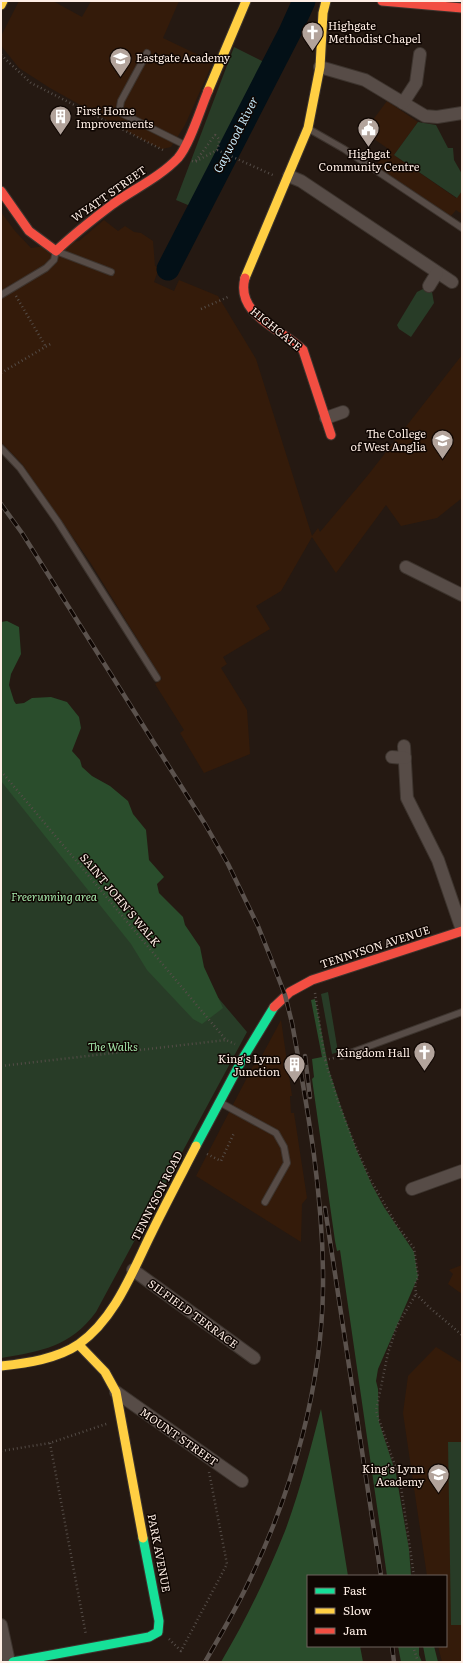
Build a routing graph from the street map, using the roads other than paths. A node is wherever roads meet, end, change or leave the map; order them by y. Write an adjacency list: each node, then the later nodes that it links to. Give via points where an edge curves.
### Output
1 (3, 1): 5 (street)
2 (246, 1): 13 (street, WYATT STREET)
3 (326, 1): 9 (street)
4 (382, 1): 6 (street)
5 (1, 5)
6 (454, 6)
7 (147, 53): 13 (lane, via 121,101 119,112)
8 (420, 54): 10 (street, via 416,83)
9 (320, 67): 10 (street, via 365,80); 12 (street)
10 (403, 103): 11 (street, via 431,117)
11 (462, 114)
12 (308, 128): 14 (street); 16 (lane)
13 (186, 145): 17 (street, WYATT STREET, via 178,158 164,170 113,204)
14 (289, 176): 19 (street, via 301,181); 24 (street, HIGHGATE, via 244,280 242,296 250,310 303,350)
15 (1, 191): 17 (street, via 29,231)
16 (461, 225)
17 (56, 251): 18 (lane); 22 (lane, via 50,264)
18 (111, 272)
19 (437, 273): 20 (street); 21 (street)
20 (452, 282)
21 (429, 286)
22 (1, 295)
23 (343, 412): 24 (street)
24 (326, 418): 25 (street, HIGHGATE)
25 (331, 435)
26 (1, 448): 29 (lane, via 33,486)
27 (406, 567): 28 (street)
28 (462, 595)
29 (157, 678)
30 (400, 754): 31 (street, via 408,798 438,860)
31 (462, 931): 32 (street, TENNYSON AVENUE)
32 (295, 987): 35 (street, TENNYSON ROAD, via 272,1008 246,1050)
33 (462, 1012): 34 (lane)
34 (342, 1056)
35 (219, 1102): 38 (lane, via 276,1133 284,1147 287,1163); 39 (street, TENNYSON ROAD)
36 (462, 1172): 37 (street)
37 (412, 1189)
38 (265, 1202)
39 (133, 1270): 40 (street, TENNYSON ROAD, via 98,1326); 41 (street, SILFIELD TERRACE)
40 (78, 1345): 42 (street, TENNYSON ROAD, via 33,1361); 43 (street, PARK AVENUE, via 105,1372)
41 (254, 1358)
42 (1, 1366)
43 (116, 1392): 44 (street, MOUNT STREET); 47 (street, PARK AVENUE, via 159,1621 158,1632 149,1637)
44 (242, 1481)
45 (1, 1625): 46 (street)
46 (9, 1662)
47 (13, 1662)

